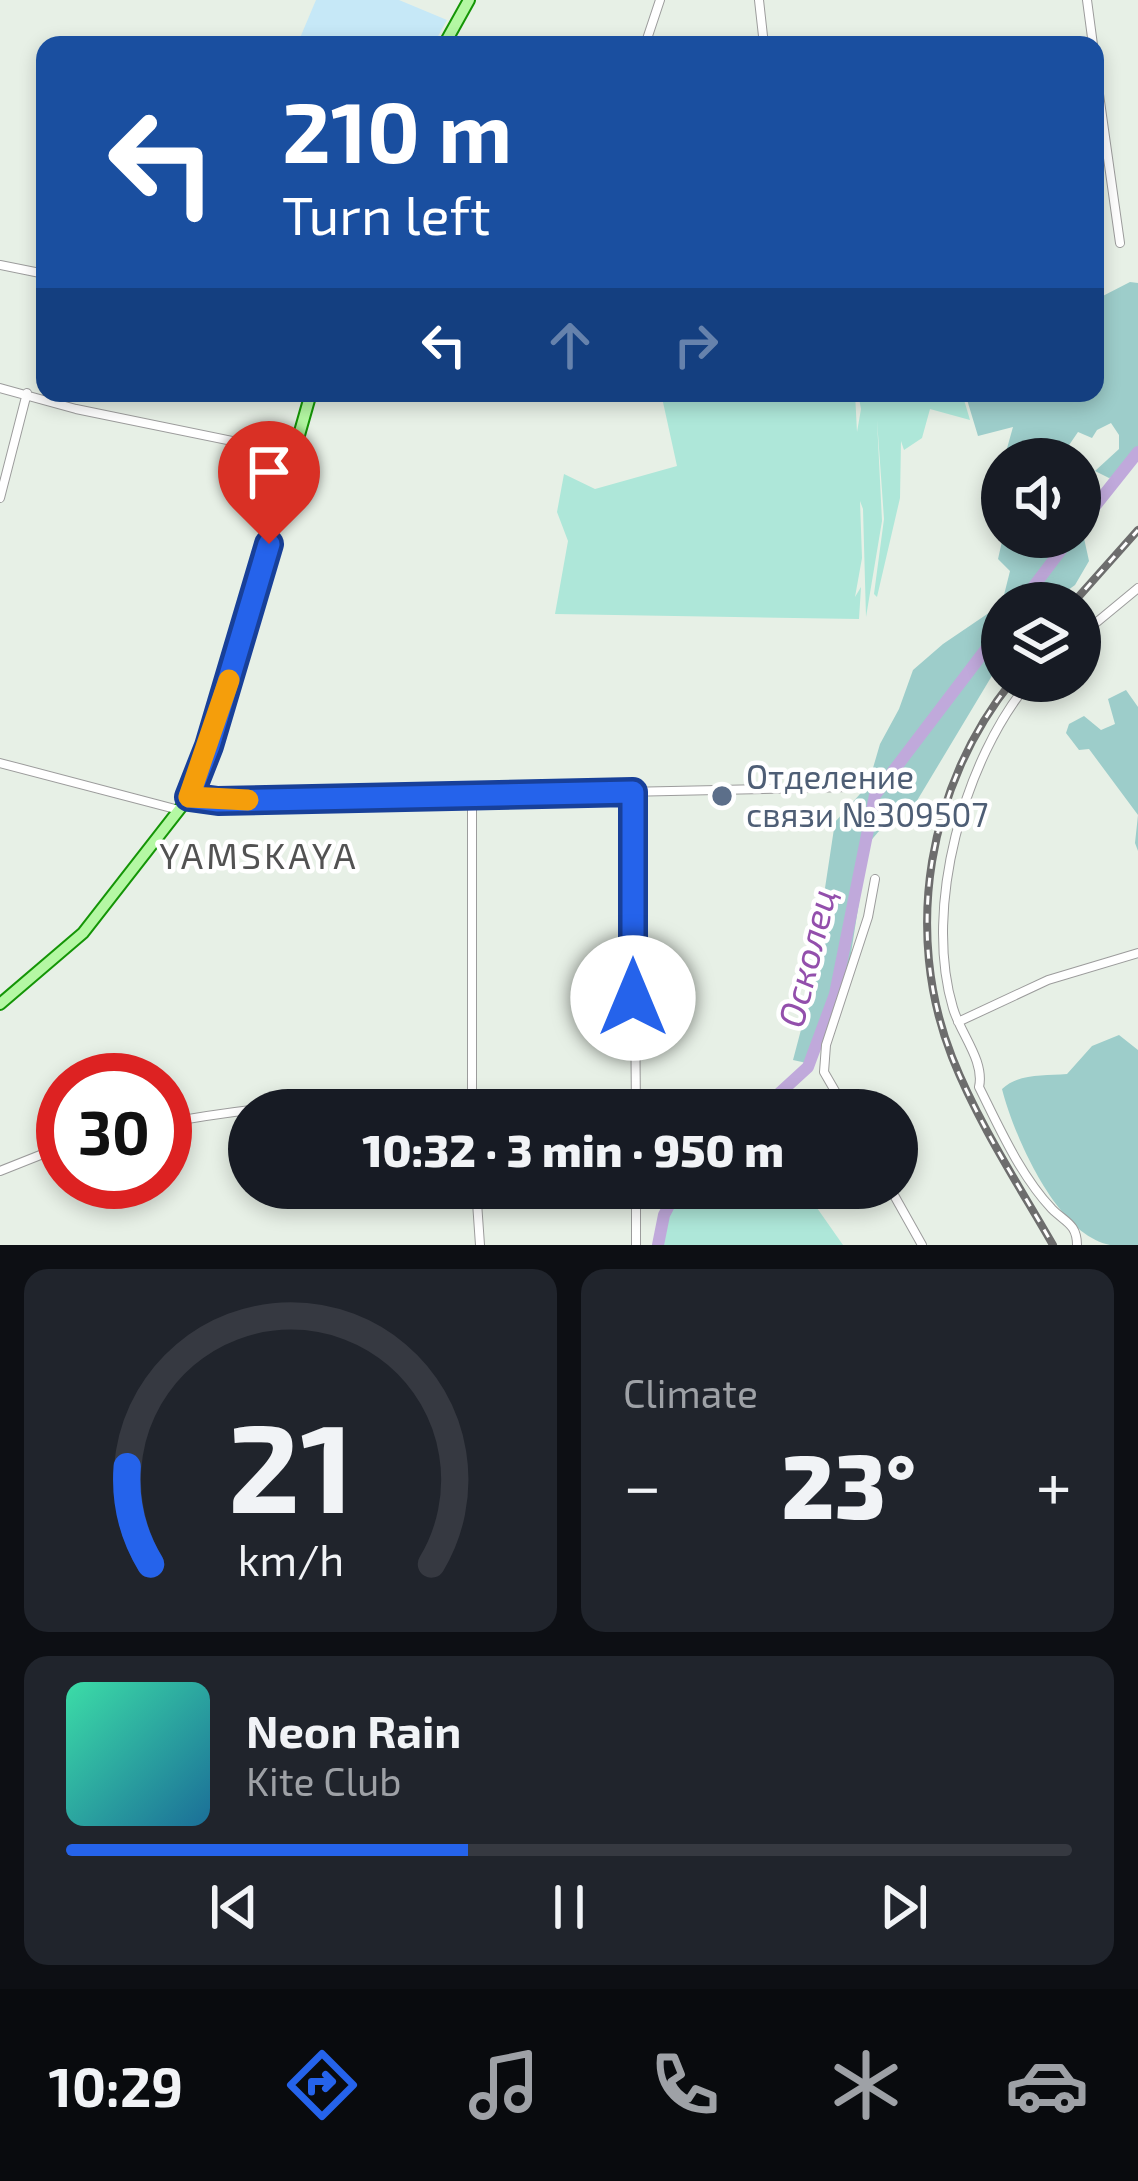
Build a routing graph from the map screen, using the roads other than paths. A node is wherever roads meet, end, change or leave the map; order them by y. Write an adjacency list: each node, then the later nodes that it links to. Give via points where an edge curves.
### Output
1 (469, 0): 5 (main road)
2 (660, 0): 6 (street)
3 (759, 0): 7 (street)
4 (1088, 0): 8 (street)
5 (449, 36)
6 (649, 36)
7 (763, 36)
8 (1092, 36)
9 (1104, 130): 10 (street)
10 (1120, 243)
11 (0, 265): 12 (street)
12 (36, 272)
13 (0, 388): 14 (street)
14 (27, 393): 15 (street); 19 (street)
15 (36, 396)
16 (55, 402): 18 (street)
17 (308, 402): 18 (main road)
18 (296, 454): 27 (main road)
19 (0, 498)
20 (1138, 588): 21 (street)
21 (1101, 619)
22 (1017, 702): 32 (street, via 964,803 946,903)
23 (0, 764): 28 (street)
24 (843, 787): 25 (street)
25 (633, 792): 26 (street); 34 (street)
26 (472, 796): 27 (street); 33 (street)
27 (189, 797): 28 (main road)
28 (180, 810): 31 (main road, via 83,933)
29 (875, 879): 35 (street, via 826,1045 824,1072)
30 (1138, 953): 32 (street, via 1048,980)
31 (0, 1004)
32 (958, 1022): 46 (street, via 1010,1148 1072,1225)
33 (471, 1089)
34 (636, 1089)
35 (833, 1089)
36 (228, 1111): 37 (street)
37 (192, 1118)
38 (36, 1157): 39 (street)
39 (0, 1171)
40 (477, 1209): 43 (street)
41 (636, 1209): 44 (street)
42 (902, 1209): 45 (street)
43 (480, 1245)
44 (636, 1245)
45 (922, 1245)
46 (1077, 1245)

